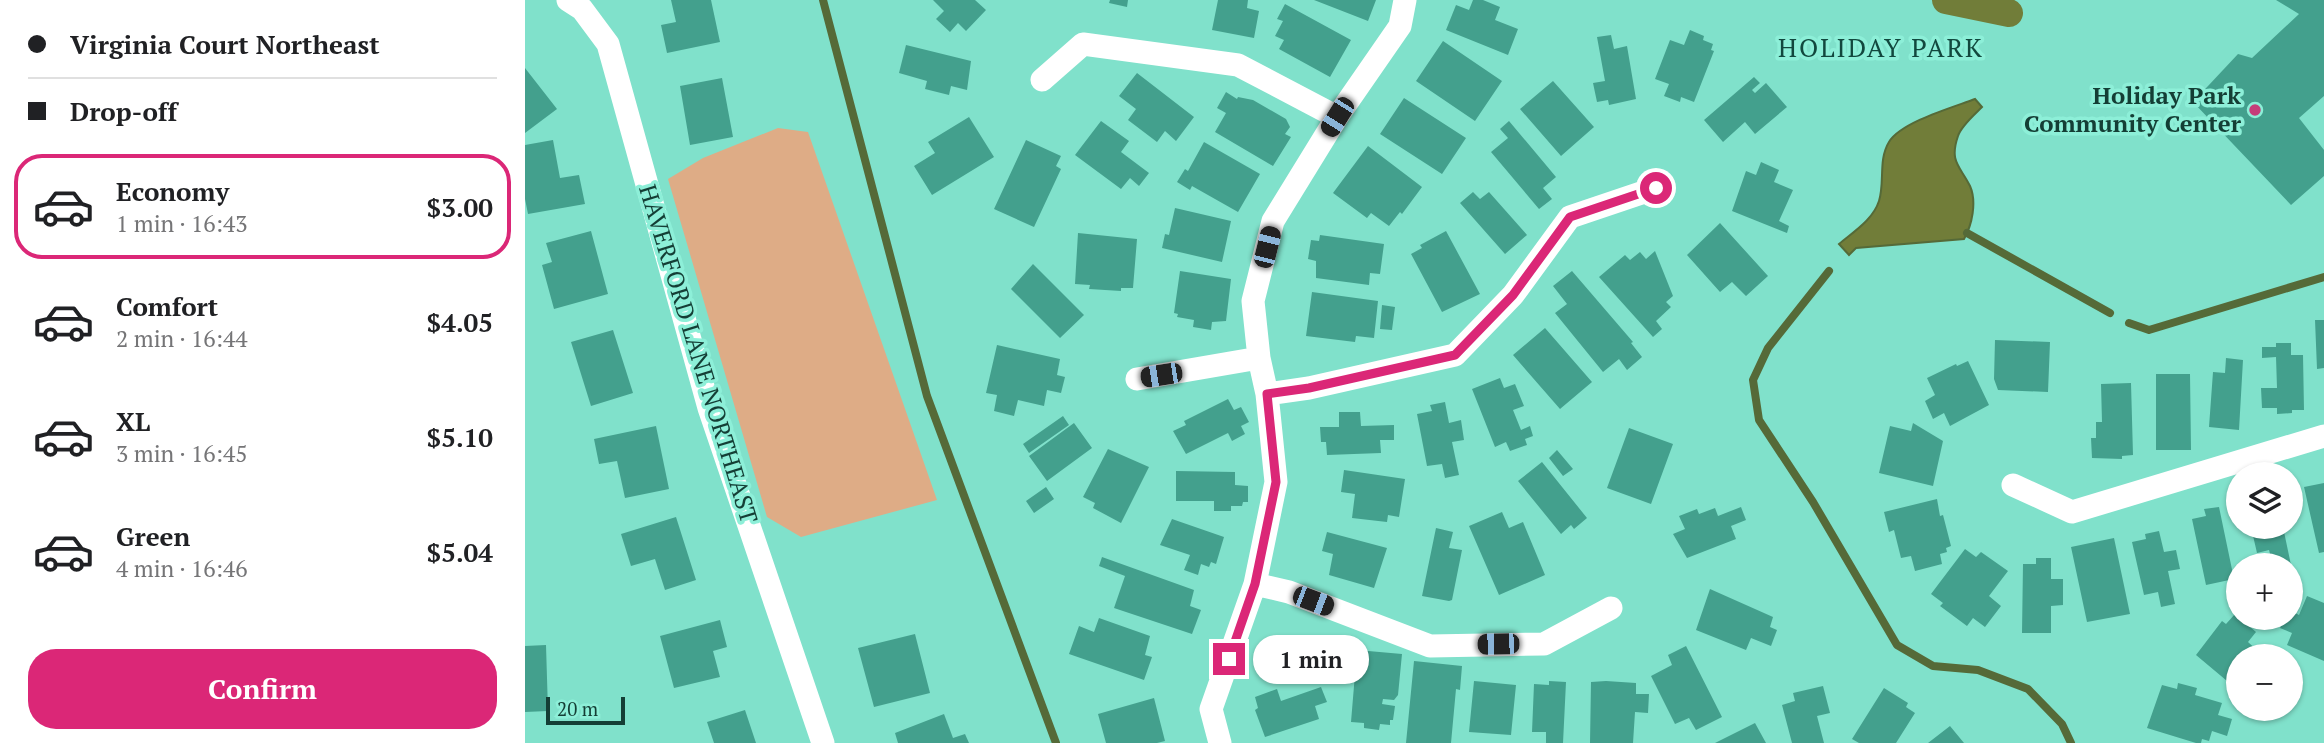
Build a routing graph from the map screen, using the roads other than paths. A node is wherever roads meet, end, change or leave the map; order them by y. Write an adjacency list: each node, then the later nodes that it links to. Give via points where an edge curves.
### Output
1 (1405, 0): 4 (street, via 1399,26)
2 (575, 5): 13 (street, HAVERFORD LANE NORTHEAST, via 608,44 709,408)
3 (1042, 80): 4 (street, via 1083,44 1238,65)
4 (1337, 117): 6 (street, via 1273,221 1253,301)
5 (1656, 188): 8 (street, via 1570,217 1513,295 1455,355)
6 (1259, 358): 7 (street); 8 (street)
7 (1137, 379)
8 (1267, 394): 11 (street, via 1276,482)
9 (2324, 436): 10 (street, via 2072,512)
10 (2013, 485)
11 (1255, 584): 12 (street, via 1289,592 1430,646 1544,644); 14 (street, via 1211,709)
12 (1611, 608)
13 (823, 743)
14 (1220, 743)

